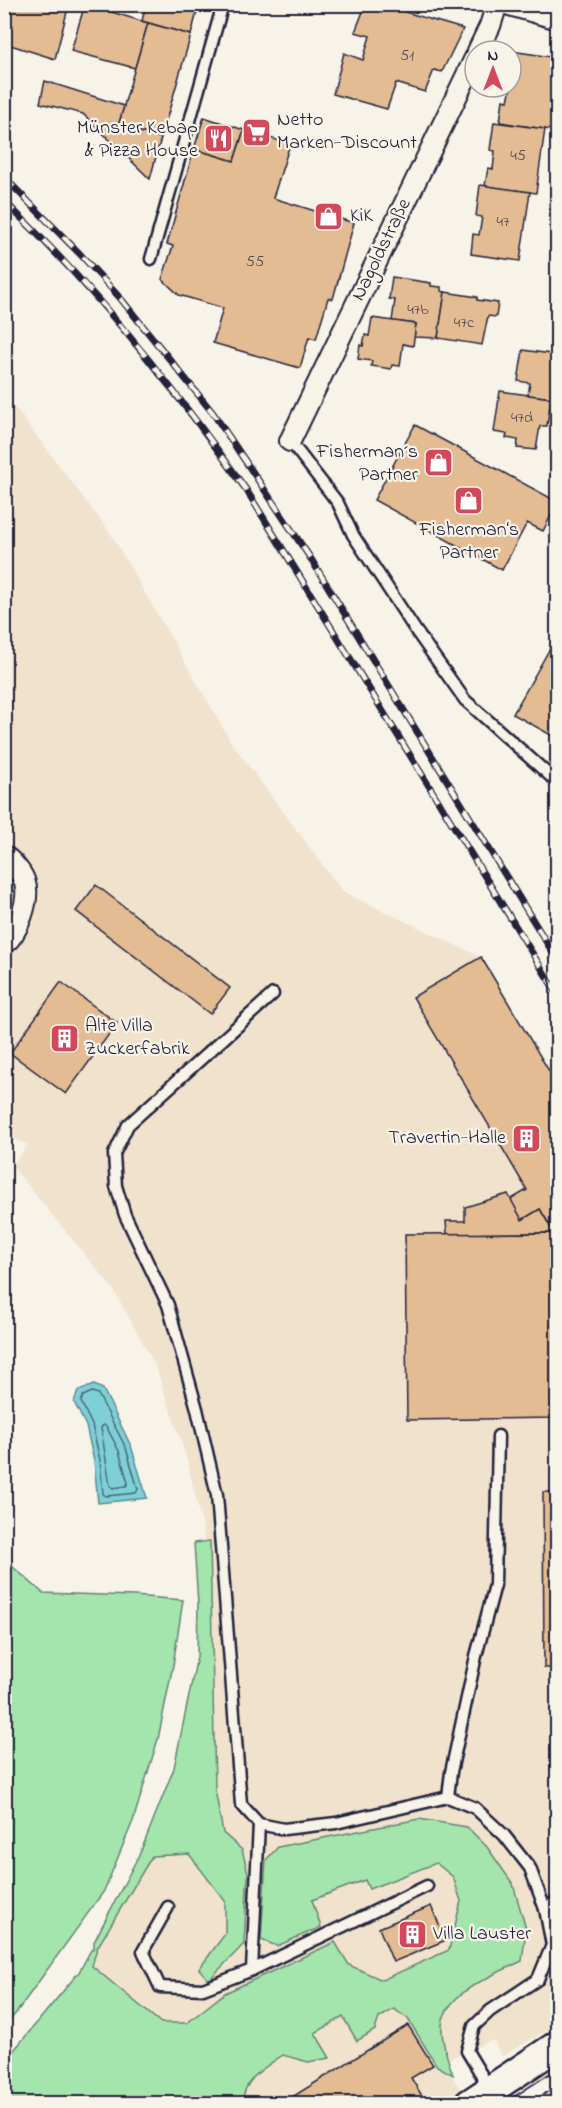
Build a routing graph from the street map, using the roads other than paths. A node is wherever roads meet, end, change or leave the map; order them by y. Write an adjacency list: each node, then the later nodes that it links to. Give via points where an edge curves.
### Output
1 (223, 4): 7 (lane)
2 (497, 4): 5 (street)
3 (506, 4): 4 (street)
4 (558, 19)
5 (484, 39)
6 (463, 83): 8 (street, Nagoldstraße)
7 (151, 259)
8 (290, 441): 9 (lane, via 338,503 353,535 465,700)
9 (558, 783)
10 (4, 856): 11 (street, via 25,882 25,910)
11 (4, 944)
12 (273, 994): 15 (lane, via 128,1125 114,1154 116,1186 125,1215 168,1305 217,1494 241,1804)
13 (498, 1436): 14 (lane, via 495,1585)
14 (448, 1797): 15 (lane, via 336,1823 284,1829); 19 (lane, via 475,1808 504,1835 530,1868)
15 (259, 1824): 20 (lane)
16 (427, 1886): 20 (lane)
17 (558, 1900): 19 (lane)
18 (168, 1907): 20 (lane, via 143,1952 160,1988 203,1989)
19 (545, 1909): 22 (lane, via 552,1945 538,1979 474,2026 467,2051)
20 (252, 1970)
21 (558, 2044): 22 (main road)
22 (479, 2096)

